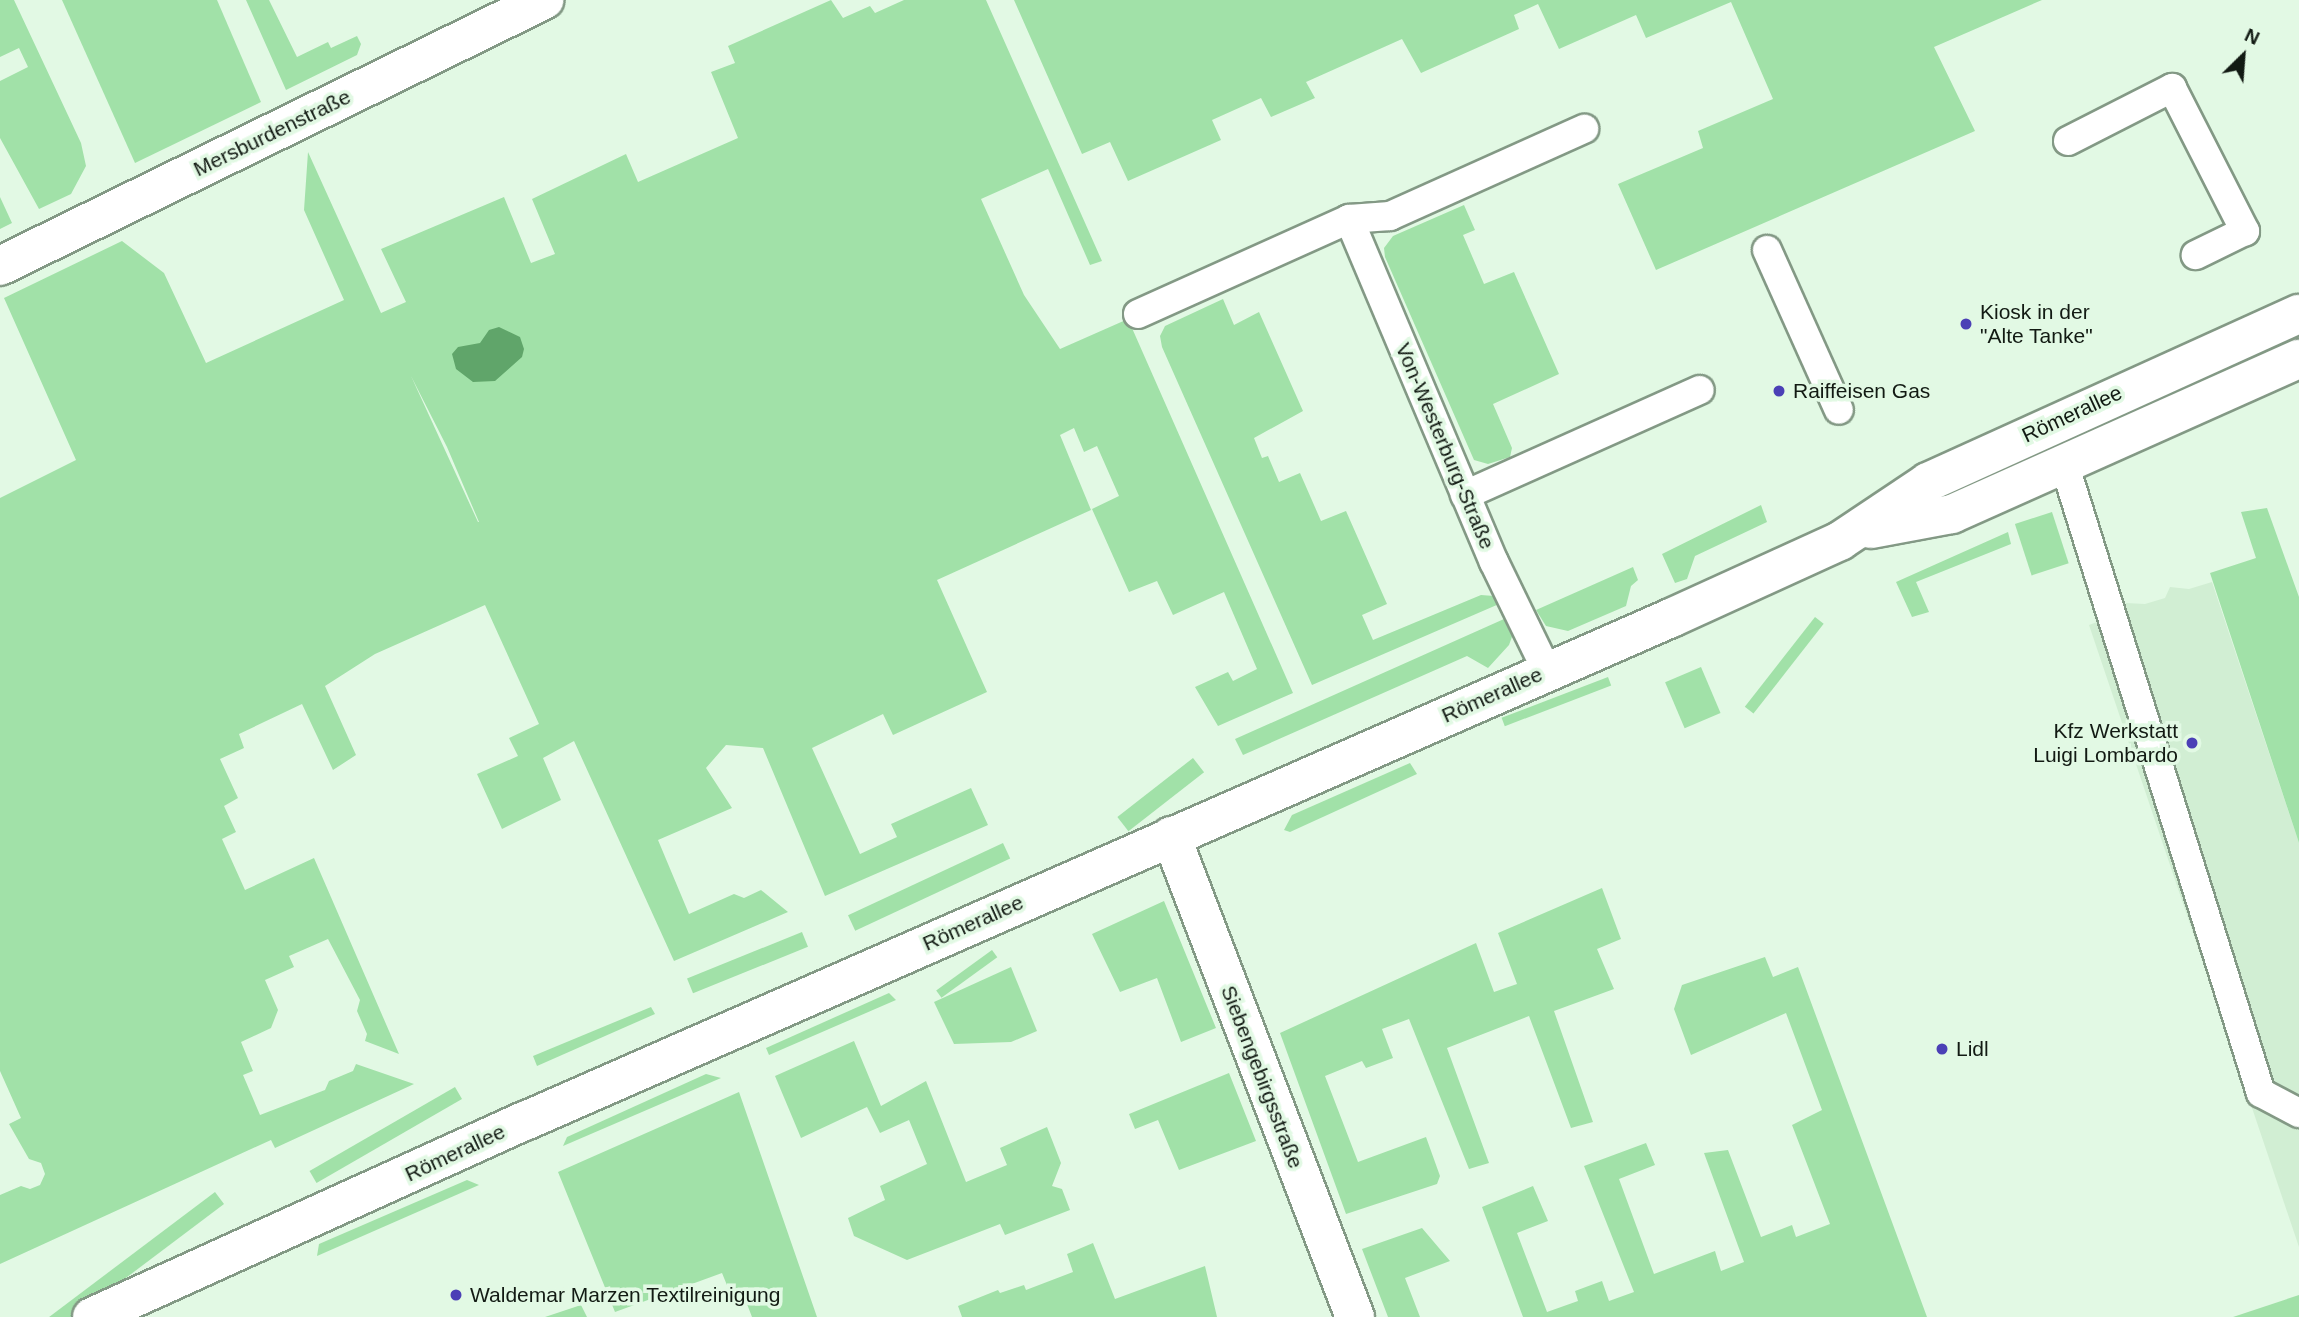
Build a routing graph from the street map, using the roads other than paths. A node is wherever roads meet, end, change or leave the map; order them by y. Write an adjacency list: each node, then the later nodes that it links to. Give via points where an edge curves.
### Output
1 (544, 0): 7 (street, Mersburdenstraße)
2 (1584, 129): 4 (lane, via 1390,216)
3 (2068, 141): 6 (lane, via 2172,88 2245,232)
4 (1349, 219): 8 (lane); 14 (lane, Von-Westerburg-Straße)
5 (1767, 250): 12 (lane)
6 (2196, 255)
7 (0, 266)
8 (1138, 314)
9 (2299, 314): 15 (street, Römerallee, via 1928,482)
10 (2299, 359): 13 (street, Römerallee)
11 (1700, 390): 14 (lane)
12 (1839, 410)
13 (2064, 463): 15 (street, Römerallee, via 1952,514); 18 (lane, via 2261,1093)
14 (1465, 495): 16 (lane, Von-Westerburg-Straße)
15 (1856, 532): 16 (street, Römerallee)
16 (1547, 671): 17 (street, Römerallee)
17 (1171, 836): 19 (street, Römerallee); 20 (street, Siebengebirgsstraße)
18 (2299, 1113)
19 (92, 1317)
20 (1354, 1317)

